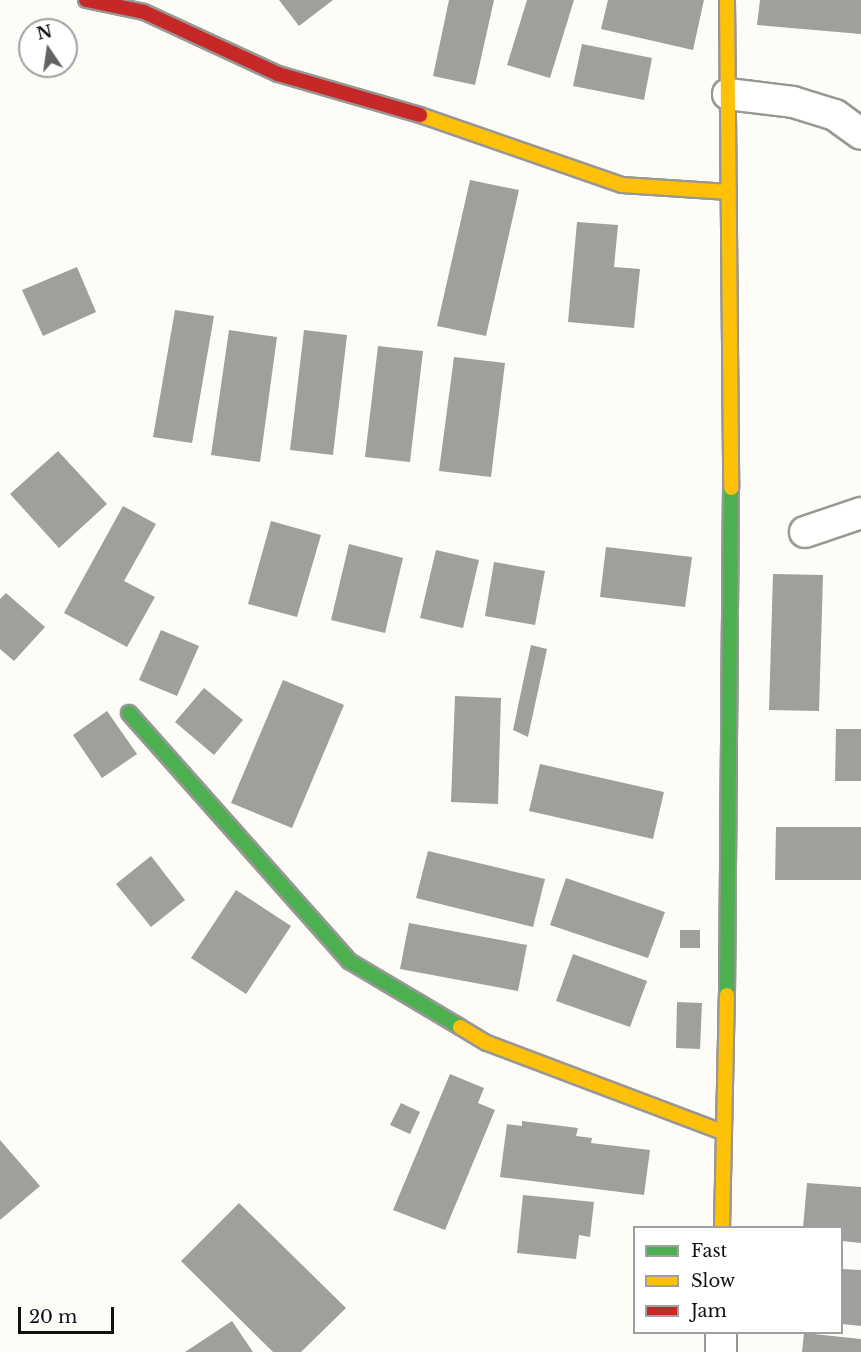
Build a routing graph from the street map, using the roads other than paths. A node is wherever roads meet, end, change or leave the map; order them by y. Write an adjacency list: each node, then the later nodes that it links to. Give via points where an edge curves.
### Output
1 (86, 0): 5 (street, via 144,12 279,74 501,139 622,184)
2 (727, 0): 3 (street)
3 (728, 94): 4 (street, via 835,115); 5 (street)
4 (861, 135)
5 (729, 192): 9 (street, via 733,730)
6 (861, 513): 7 (street)
7 (806, 532)
8 (129, 713): 9 (street, via 349,961 487,1043)
9 (722, 1132): 10 (street)
10 (722, 1226)
11 (721, 1334): 12 (street)
12 (721, 1352)

